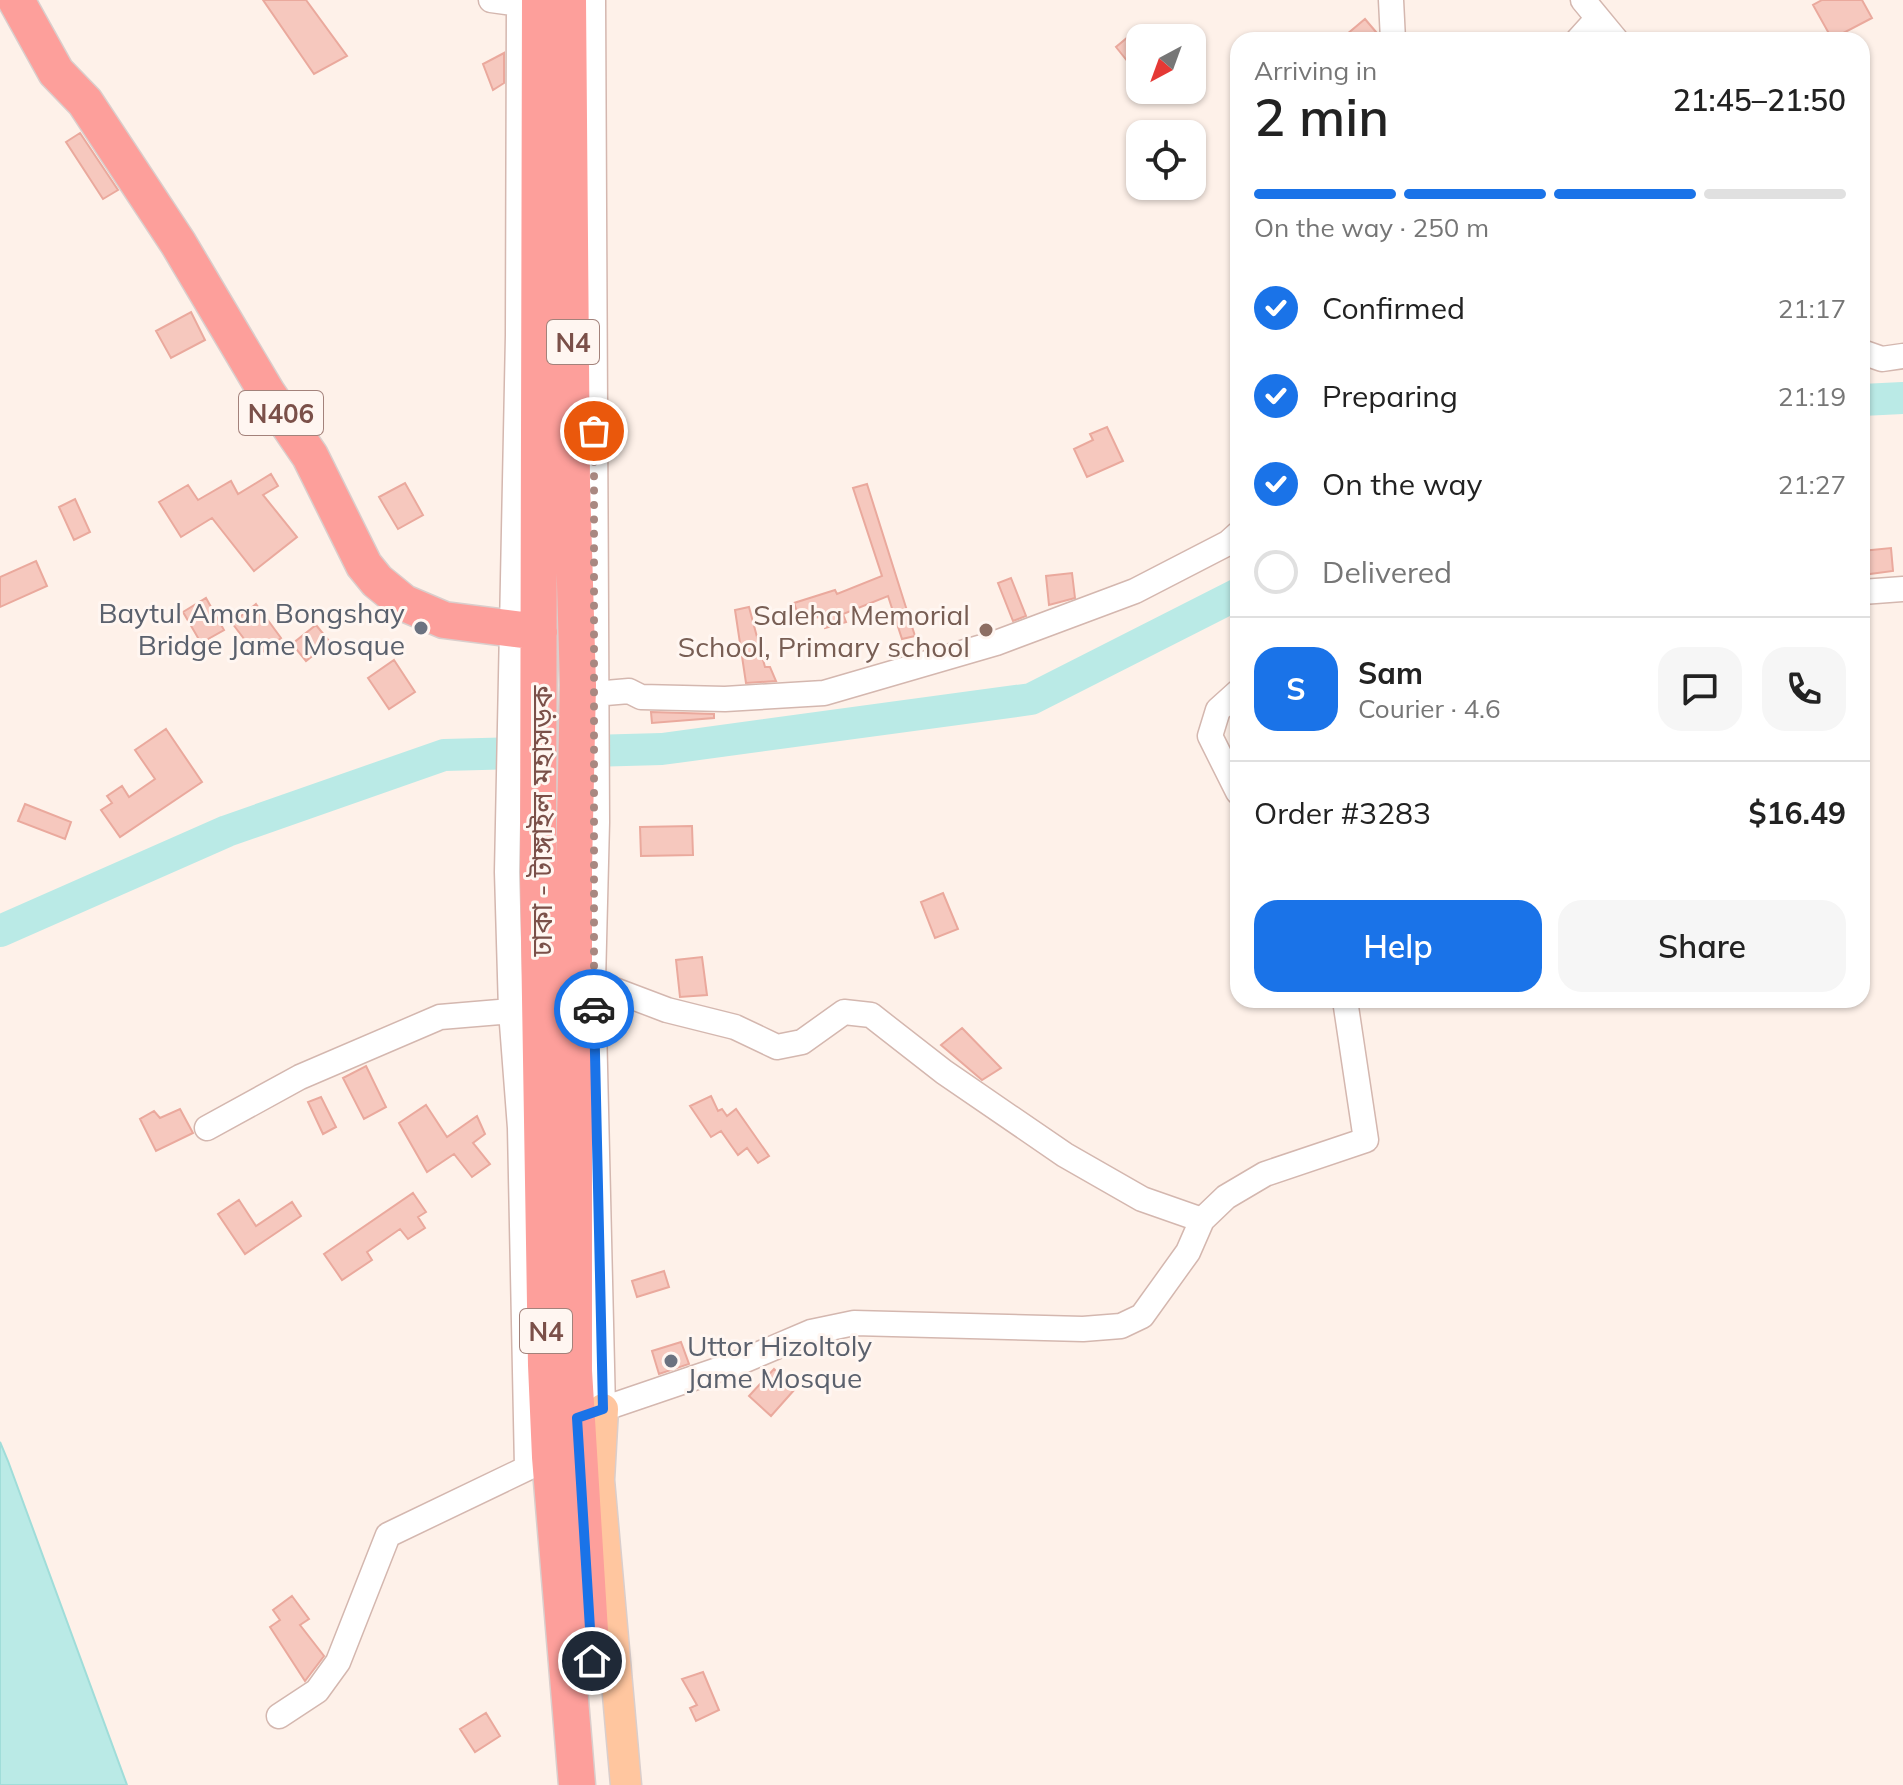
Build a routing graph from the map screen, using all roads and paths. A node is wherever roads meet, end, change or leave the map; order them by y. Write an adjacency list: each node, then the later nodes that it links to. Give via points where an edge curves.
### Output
1 (16, 0): 12 (highway, N406, via 56,72)
2 (45, 0): 12 (highway, N406)
3 (491, 0): 7 (street)
4 (568, 0): 19 (highway, N4, via 572,482)
5 (593, 0): 19 (street)
6 (1391, 0): 9 (street)
7 (526, 1): 18 (highway, ঢাকা - টাঙ্গাইল মহাসড়ক / N4)
8 (1590, 9): 10 (street); 11 (street)
9 (1393, 32)
10 (1581, 32)
11 (1609, 32)
12 (85, 102): 18 (highway, N406, via 310,456 377,581 404,603 444,620)
13 (1870, 355): 14 (street)
14 (1903, 356)
15 (1230, 541): 19 (street, via 1135,591 996,643 824,693 725,699 641,697 629,691)
16 (1903, 589): 17 (street)
17 (1870, 591)
18 (525, 631): 22 (street, via 510,720); 22 (highway, ঢাকা - টাঙ্গাইল মহাসড়ক / N4, via 541,679)
19 (586, 689): 23 (street, via 597,822); 28 (highway, ঢাকা - টাঙ্গাইল মহাসড়ক / N4, via 574,868)
20 (1230, 699): 21 (street, via 1218,710 1210,736)
21 (1230, 776)
22 (523, 874): 25 (street); 29 (highway, ঢাকা - টাঙ্গাইল মহাসড়ক / N4)
23 (593, 982): 27 (street, via 667,1010 735,1027 777,1047 802,1042 844,1012 871,1015 1065,1155 1142,1199); 28 (street)
24 (1346, 1008): 27 (street, via 1366,1140 1265,1174 1226,1197)
25 (511, 1011): 26 (street, via 440,1017 300,1077); 29 (street)
26 (207, 1128)
27 (1202, 1220): 28 (street, via 1165,1288 1142,1316 1121,1326 854,1323 811,1332)
28 (590, 1413): 32 (highway, ঢাকা - টাঙ্গাইল মহাসড়ক / N4); 33 (main road)
29 (538, 1463): 30 (street, via 388,1535 338,1662 317,1691); 31 (highway, ঢাকা - টাঙ্গাইল মহাসড়ক / N4)
30 (279, 1716)
31 (577, 1785)
32 (602, 1785)
33 (626, 1785)

